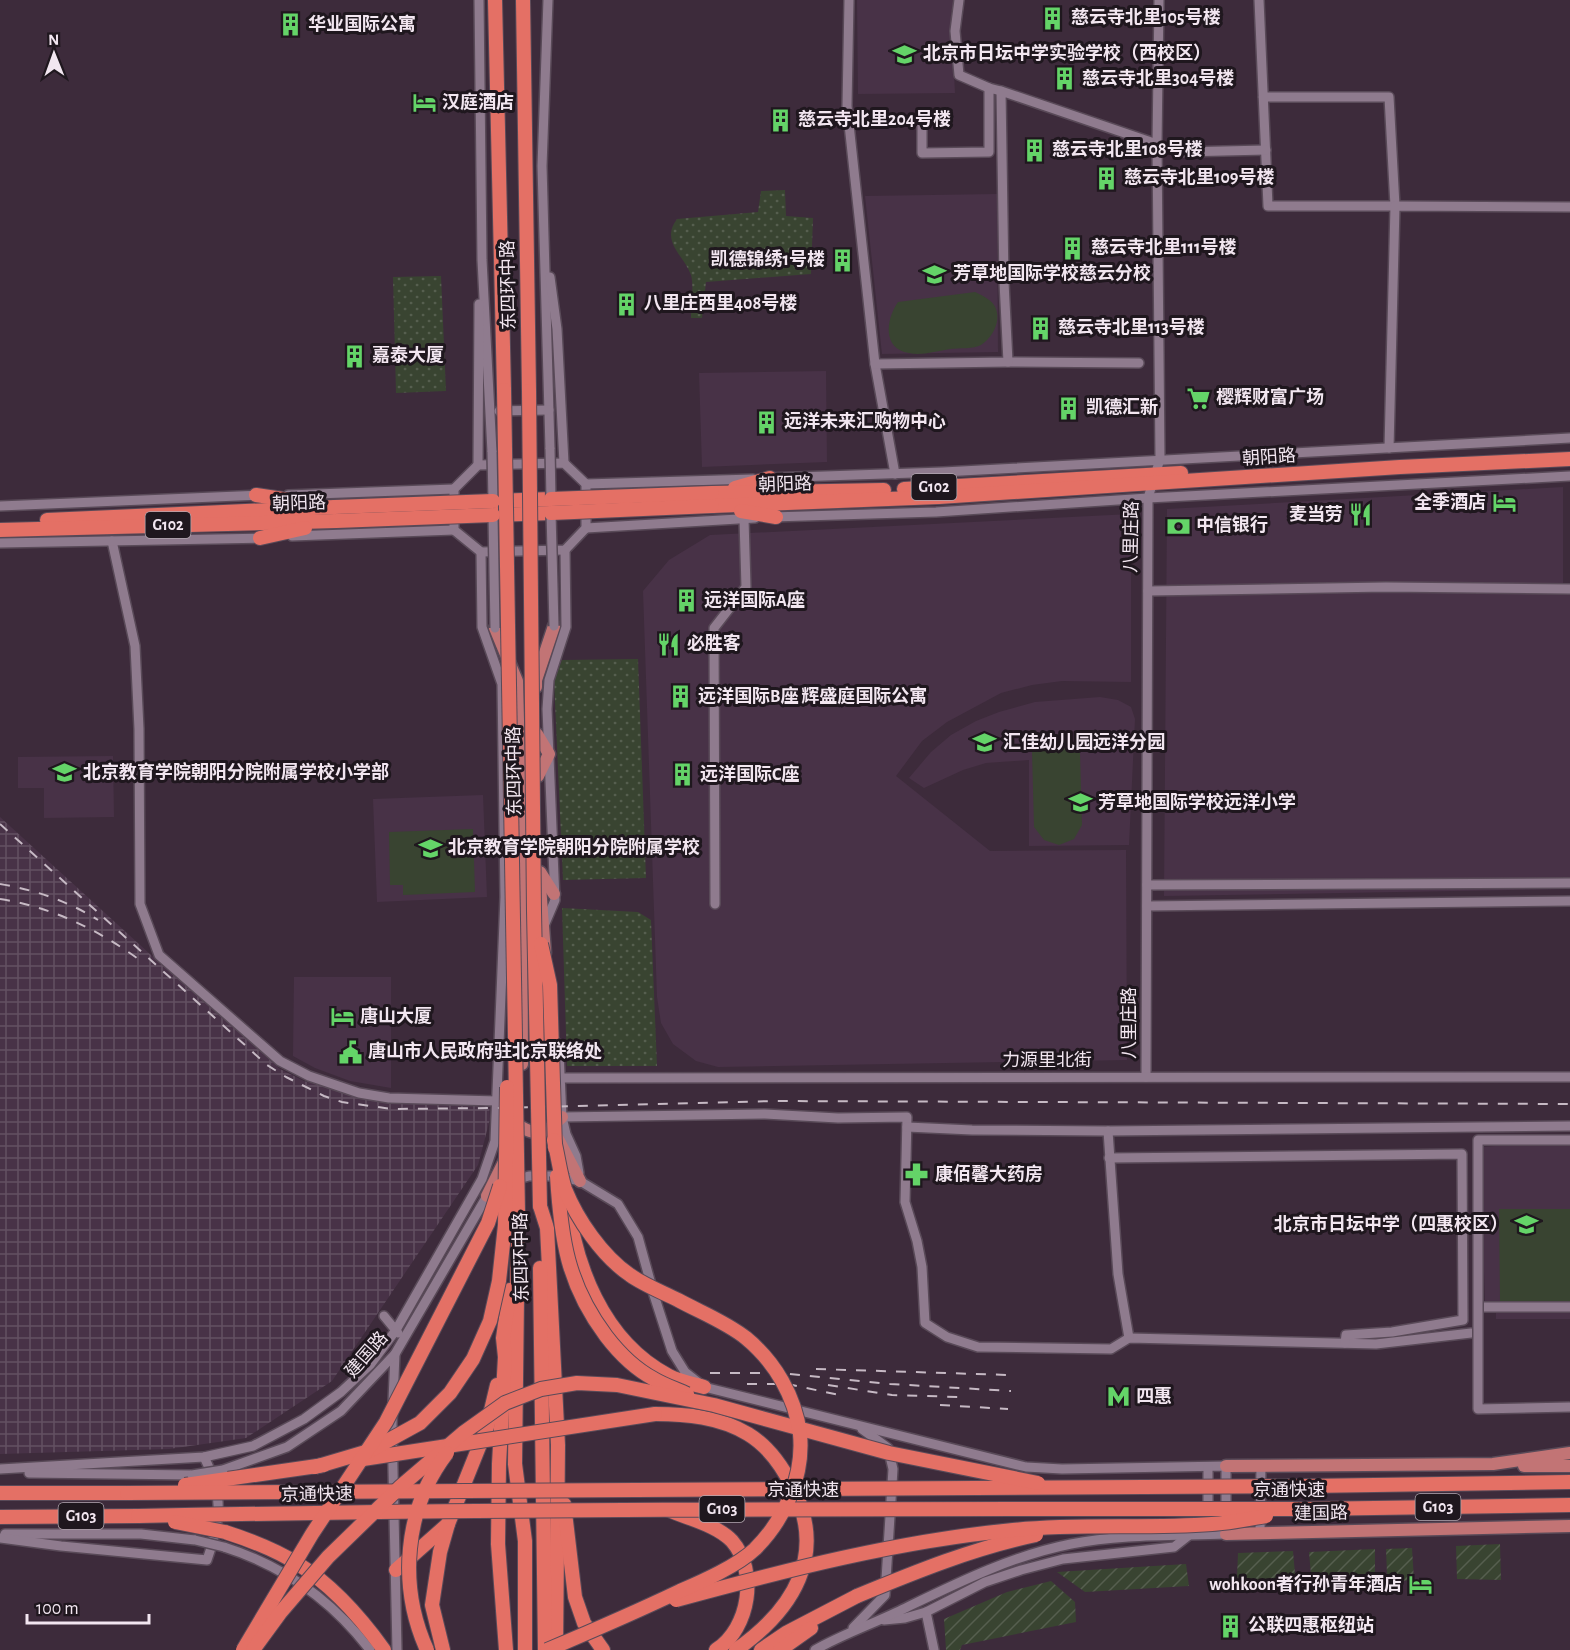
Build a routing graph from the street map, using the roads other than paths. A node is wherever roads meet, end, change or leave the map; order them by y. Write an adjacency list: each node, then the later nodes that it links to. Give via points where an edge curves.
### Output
1 (479, 0): 19 (street, 东四环中路)
2 (493, 0): 70 (highway, 东四环中路, bridge)
3 (524, 0): 69 (highway, 东四环中路, bridge)
4 (548, 0): 18 (street, 东四环中路)
5 (849, 0): 22 (street, via 847,106)
6 (959, 0): 9 (street, via 959,75)
7 (1159, 0): 13 (street, 八里庄路)
8 (1259, 0): 11 (street)
9 (989, 88): 10 (street); 12 (street, via 989,152 922,153 922,121)
10 (1001, 91): 13 (street); 20 (street)
11 (1263, 97): 14 (street); 16 (street, via 1389,97)
12 (926, 121)
13 (1157, 144): 28 (street, 八里庄路)
14 (1266, 150): 15 (street); 16 (street, via 1268,206)
15 (1181, 152)
16 (1395, 206): 17 (street); 26 (street)
17 (1570, 207)
18 (543, 220): 23 (street, 东四环中路); 30 (street, 东四环中路, via 557,329)
19 (482, 260): 24 (street, 东四环中路); 31 (street, 东四环中路)
20 (1008, 362): 21 (street); 22 (street)
21 (1139, 363)
22 (875, 364): 32 (street)
23 (549, 410): 24 (street); 41 (street, 东四环中路, bridge)
24 (491, 411): 42 (street, 东四环中路, bridge)
25 (1570, 438): 26 (street, 朝阳路)
26 (1389, 448): 28 (street, 朝阳路)
27 (1570, 451): 36 (highway, 朝阳路 / G102)
28 (1161, 459): 32 (street, 朝阳路); 36 (street, 八里庄路)
29 (1570, 459): 36 (highway, 朝阳路 / G102)
30 (564, 463): 31 (street); 35 (street)
31 (478, 465): 37 (street)
32 (895, 474): 34 (street, 朝阳路)
33 (1570, 476): 36 (street, 朝阳路)
34 (770, 478): 35 (street, 朝阳路); 39 (highway)
35 (586, 484): 47 (street)
36 (1152, 485): 39 (highway, 朝阳路 / G102, via 895,490); 44 (street, 朝阳路, via 936,512); 56 (street, 八里庄路)
37 (454, 489): 38 (street, 朝阳路); 49 (street)
38 (256, 495): 40 (street, 朝阳路); 43 (highway)
39 (712, 500): 41 (highway, 朝阳路 / G102, bridge); 44 (highway)
40 (0, 506)
41 (551, 506): 42 (highway, 朝阳路 / G102, bridge); 57 (street, 东四环中路, bridge)
42 (493, 508): 43 (highway, 朝阳路 / G102, bridge); 58 (street, 东四环中路, bridge)
43 (335, 514): 46 (highway, 朝阳路 / G102); 48 (highway, 朝阳路 / G102); 50 (highway)
44 (776, 517): 45 (street, 朝阳路)
45 (744, 519): 47 (street, 朝阳路); 67 (street, via 746,587 714,628)
46 (0, 522)
47 (586, 528): 53 (street)
48 (0, 530)
49 (454, 530): 50 (street, 朝阳路); 54 (street)
50 (260, 538): 51 (street, 朝阳路)
51 (112, 541): 52 (street, 朝阳路); 78 (street, via 135,646 140,904 159,955 280,1061 309,1076 389,1098)
52 (0, 543)
53 (565, 550): 54 (street); 60 (street, 东四环中路, via 566,627 549,680)
54 (481, 552): 78 (street, 东四环中路, via 482,627 501,684 505,897)
55 (1570, 589): 56 (street)
56 (1148, 591): 64 (street, 八里庄路)
57 (554, 626): 59 (main road, 东四环中路, via 536,680)
58 (495, 628): 74 (main road, 东四环中路, via 517,681)
59 (537, 734): 60 (main road); 61 (main road, 东四环中路)
60 (549, 754): 61 (main road); 65 (street, 东四环中路)
61 (538, 776): 62 (main road, 东四环中路)
62 (539, 871): 65 (main road); 71 (main road, 东四环中路)
63 (1570, 883): 64 (street)
64 (1147, 885): 68 (street, 八里庄路)
65 (554, 894): 71 (street, 东四环中路)
66 (1570, 901): 68 (street)
67 (716, 904)
68 (1147, 906): 75 (street, 八里庄路)
69 (534, 911): 84 (highway, bridge, via 550,985); 91 (highway, 东四环中路, bridge)
70 (512, 913): 87 (highway, bridge); 92 (highway, 东四环中路, bridge)
71 (544, 926): 72 (main road, 东四环中路)
72 (547, 1018): 73 (main road, 东四环中路); 77 (street, 东四环中路, via 559,1053)
73 (547, 1036): 74 (main road); 84 (main road, 东四环中路)
74 (522, 1037): 81 (main road, 东四环中路)
75 (1146, 1077): 76 (street, 力源里北街); 77 (street, 力源里北街)
76 (1570, 1077)
77 (560, 1078): 79 (street, 东四环中路)
78 (496, 1101): 96 (street, 东四环中路, via 495,1141 482,1179)
79 (562, 1117): 82 (street, via 907,1117); 84 (main road); 88 (street, 东四环中路, via 576,1156)
80 (1570, 1126): 83 (street)
81 (521, 1127): 84 (main road, via 530,1132); 90 (main road, 东四环中路)
82 (907, 1127): 83 (street); 98 (street, via 905,1202 922,1267 925,1323 947,1337 978,1347 1111,1349)
83 (1108, 1131): 86 (street)
84 (553, 1133): 88 (main road, 东四环中路); 89 (highway, bridge); 104 (highway, bridge, via 560,1222 568,1261 578,1292 594,1321 625,1358 652,1378)
85 (1570, 1140): 93 (street, bridge, via 1478,1140)
86 (1109, 1158): 98 (street, via 1118,1274); 100 (street, via 1462,1154 1463,1320 1346,1335)
87 (506, 1161): 115 (highway, bridge, via 499,1281 490,1321 473,1359 450,1393 420,1424 369,1451); 143 (highway, bridge, via 488,1223 386,1422 312,1534)
88 (580, 1182): 90 (street, 建国路, via 558,1176 530,1176 511,1181); 103 (street, 建国路, via 618,1204 638,1237 672,1351 685,1372)
89 (565, 1188): 103 (highway, bridge, via 585,1279 617,1332 642,1359 670,1377); 137 (highway, bridge, via 590,1234 630,1276 714,1318 742,1335 766,1357 792,1399 798,1422 801,1446 792,1495 765,1538 717,1574)
90 (488, 1196): 99 (street, 建国路)
91 (540, 1206): 108 (highway, via 547,1228); 151 (highway, 东四环中路)
92 (518, 1241): 102 (highway, via 503,1338); 150 (highway, 东四环中路, via 515,1464 525,1541)
93 (1478, 1307): 94 (street); 105 (street, bridge, via 1478,1409)
94 (1570, 1307)
95 (384, 1316): 96 (street)
96 (396, 1330): 99 (street); 110 (street, 东四环中路, via 370,1365 342,1392 304,1419 253,1446)
97 (1471, 1333): 100 (street, via 1376,1344)
98 (1129, 1338): 100 (street)
99 (403, 1341): 101 (street, 建国路)
100 (1345, 1343)
101 (395, 1354): 117 (street, 建国路, bridge, via 341,1411 287,1447 223,1470 192,1475); 135 (street, via 392,1424)
102 (505, 1357): 127 (highway, via 487,1426); 149 (highway, via 498,1544)
103 (704, 1387): 106 (street)
104 (714, 1405): 107 (highway, bridge, via 617,1385 577,1383 541,1389 505,1403); 119 (highway, bridge, via 889,1453)
105 (1570, 1407)
106 (843, 1421): 116 (street, via 1026,1467); 140 (street, via 864,1430 888,1448 893,1469 885,1595)
107 (463, 1432): 144 (highway, bridge, via 328,1557); 147 (highway, bridge, via 436,1468 419,1505 410,1543 409,1582)
108 (558, 1445): 152 (highway); 153 (highway, via 575,1597 584,1623)
109 (1570, 1453): 111 (main road)
110 (204, 1457): 117 (street, 东四环中路); 133 (street, via 215,1478 219,1504 216,1535 207,1560)
111 (1493, 1464): 113 (main road); 114 (main road)
112 (1226, 1466): 113 (main road); 116 (street); 131 (street)
113 (1261, 1466): 130 (street)
114 (1570, 1466)
115 (315, 1467): 121 (highway, bridge); 154 (highway, bridge, via 655,1414 685,1414 718,1421 748,1434 784,1469 797,1494 805,1520 806,1556 782,1611)
116 (1208, 1467): 132 (street)
117 (0, 1471)
118 (1570, 1482): 119 (highway, 京通快速 / G103, bridge)
119 (1064, 1489): 121 (highway, 京通快速 / G103, bridge)
120 (1, 1493): 121 (highway, 京通快速 / G103)
121 (126, 1493)
122 (1570, 1505): 124 (highway, 京通快速 / G103)
123 (665, 1509): 124 (highway, 京通快速 / G103, bridge); 125 (highway, 京通快速 / G103, bridge); 142 (highway, via 715,1529 740,1552 747,1583 746,1602 733,1633)
124 (1306, 1509): 128 (highway, bridge, via 1214,1524)
125 (138, 1516): 126 (highway, 京通快速 / G103); 141 (highway, bridge, via 225,1532 298,1564 338,1596)
126 (0, 1517)
127 (448, 1524): 135 (highway); 148 (highway, via 432,1605)
128 (1080, 1526): 136 (highway, bridge, via 982,1549); 137 (highway, bridge, via 1012,1530 860,1554)
129 (1570, 1526): 130 (main road, 建国路)
130 (1260, 1533): 131 (main road, 建国路)
131 (1226, 1534): 132 (street, 建国路)
132 (1208, 1535): 134 (street, 建国路)
133 (0, 1536): 141 (street, bridge, via 141,1534 224,1547 290,1576 328,1603)
134 (1188, 1536): 138 (street, via 1174,1547 1063,1559 1021,1570 985,1582); 139 (street, 建国路, via 1124,1538 1044,1551 977,1574)
135 (396, 1570): 146 (street)
136 (857, 1596): 155 (highway); 156 (highway)
137 (639, 1610): 151 (highway, bridge)
138 (926, 1612): 139 (street); 158 (street)
139 (876, 1622): 140 (street)
140 (849, 1631): 157 (street)
141 (373, 1644): 145 (highway)
142 (719, 1648)
143 (243, 1650)
144 (253, 1650)
145 (384, 1650)
146 (397, 1650)
147 (427, 1650)
148 (443, 1650)
149 (506, 1650)
150 (525, 1650)
151 (546, 1650)
152 (556, 1650)
153 (603, 1650)
154 (736, 1650)
155 (761, 1650)
156 (780, 1650)
157 (815, 1650)
158 (934, 1650)

